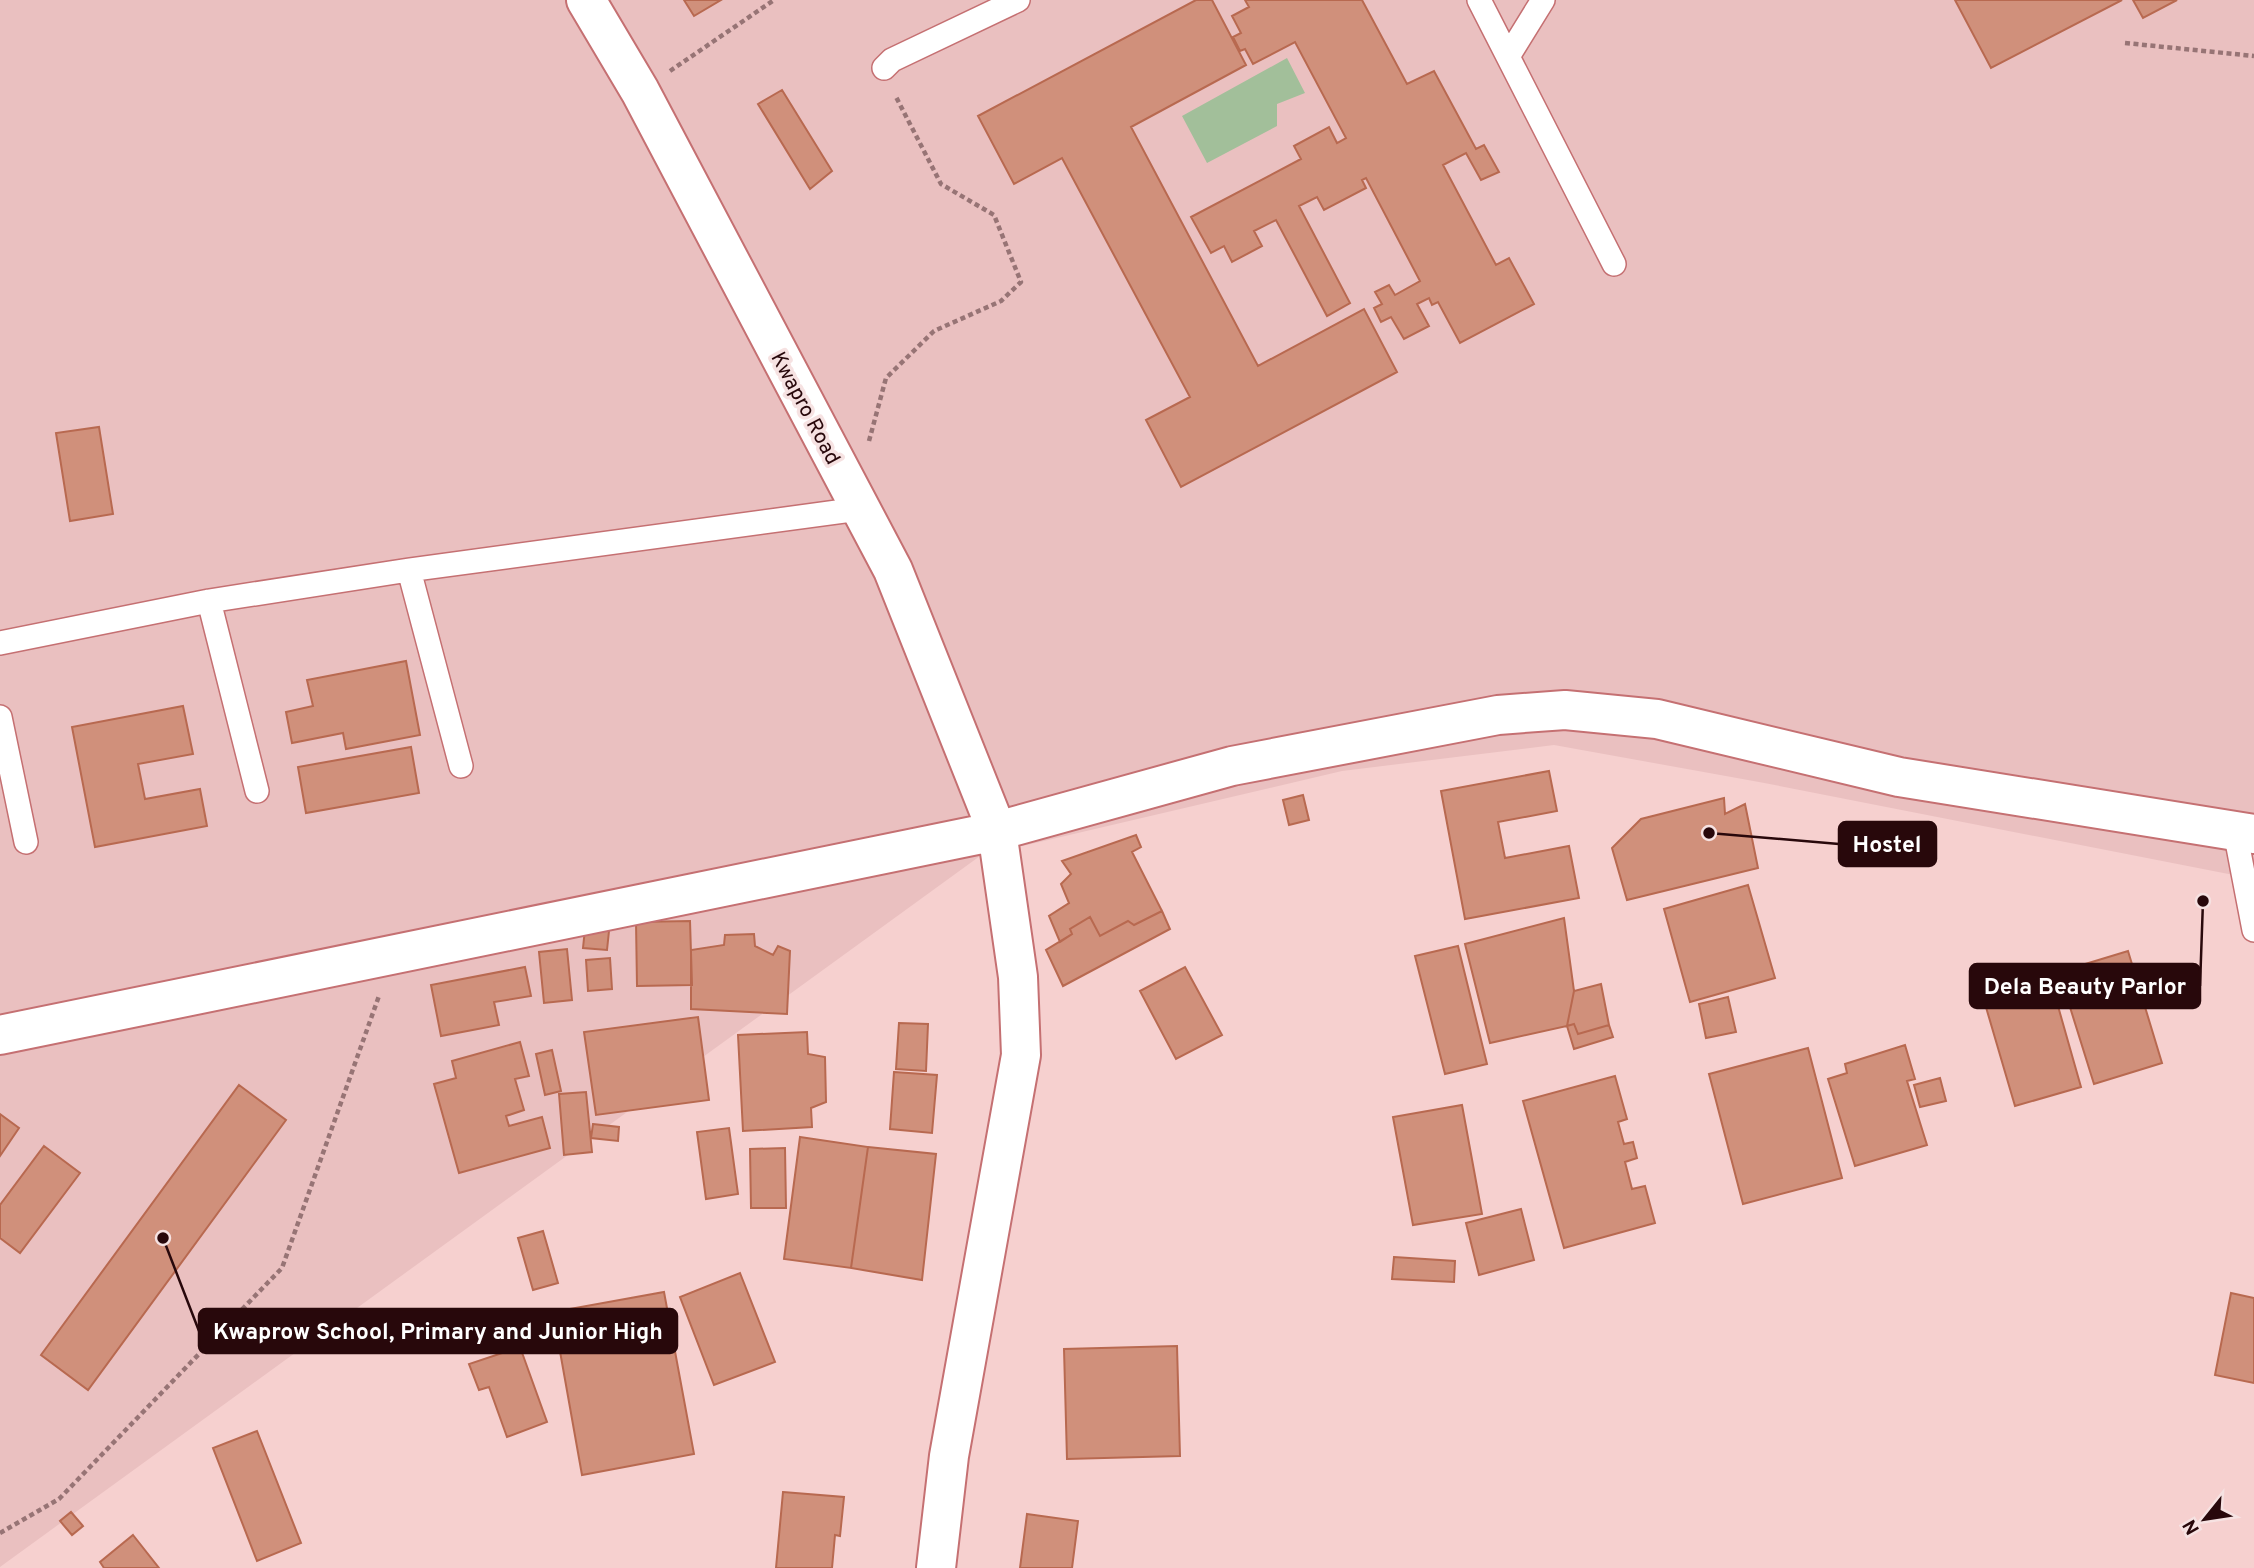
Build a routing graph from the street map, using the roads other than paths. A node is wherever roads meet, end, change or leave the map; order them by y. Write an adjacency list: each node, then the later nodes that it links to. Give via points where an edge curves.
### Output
1 (586, 0): 8 (street, Kwapro Road, via 640,91)
2 (1018, 0): 6 (lane, via 892,60)
3 (1479, 0): 5 (lane)
4 (1543, 0): 5 (lane)
5 (1509, 55): 7 (lane)
6 (884, 68)
7 (1614, 264)
8 (859, 509): 9 (lane); 15 (street, Kwapro Road, via 893,570)
9 (409, 570): 10 (lane); 13 (lane)
10 (209, 601): 11 (lane); 14 (lane)
11 (0, 643)
12 (0, 717): 17 (lane)
13 (461, 766)
14 (257, 791)
15 (997, 831): 16 (street, via 1232,766 1498,715 1564,710 1657,719 1899,777); 19 (street); 20 (street, Kwapro Road, via 1018,977 1021,1055 949,1456)
16 (2244, 833): 18 (lane)
17 (26, 842)
18 (2254, 930)
19 (0, 1035)
20 (936, 1568)

